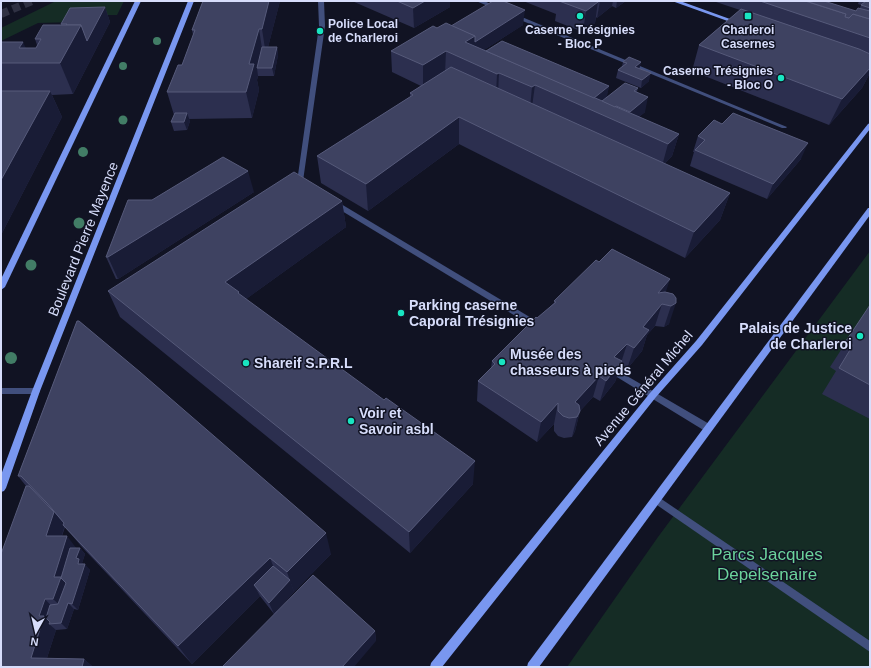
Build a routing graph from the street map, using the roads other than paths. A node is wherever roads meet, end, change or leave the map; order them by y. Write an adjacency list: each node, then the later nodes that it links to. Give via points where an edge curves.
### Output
1 (138, 1): 14 (street)
2 (191, 1): 18 (street, Boulevard Pierre Mayence)
3 (321, 1): 11 (lane, via 322,26 300,182)
4 (479, 1): 6 (lane)
5 (675, 1): 8 (street)
6 (501, 10)
7 (508, 13): 10 (lane)
8 (742, 25)
9 (870, 125): 19 (street, Avenue Général Michel, via 699,343)
10 (784, 127)
11 (313, 190)
12 (326, 198): 15 (lane)
13 (870, 210): 20 (street)
14 (1, 287)
15 (540, 327)
16 (614, 372): 19 (lane)
17 (1, 391): 18 (lane)
18 (36, 391): 21 (street, Boulevard Pierre Mayence)
19 (653, 395): 20 (lane); 24 (street, Avenue Général Michel)
20 (708, 428): 22 (street)
21 (1, 488)
22 (657, 500): 23 (lane); 25 (street)
23 (870, 646)
24 (435, 667)
25 (532, 667)

